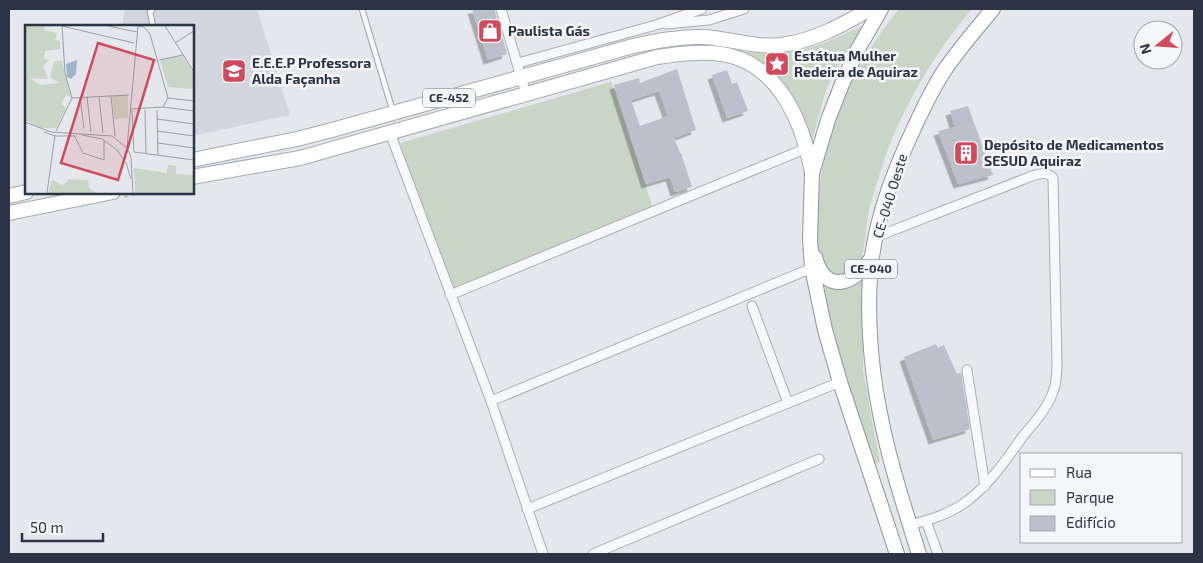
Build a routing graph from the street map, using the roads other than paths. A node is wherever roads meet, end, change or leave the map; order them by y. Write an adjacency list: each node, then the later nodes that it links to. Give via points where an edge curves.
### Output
1 (153, 9): 9 (lane, via 150,12)
2 (362, 9): 14 (lane)
3 (501, 9): 11 (street)
4 (702, 9): 10 (street)
5 (744, 9): 10 (street, via 709,20)
6 (870, 9): 12 (main road, CE-452, via 800,42 760,45 705,37 660,40)
7 (881, 9): 18 (main road, via 842,84)
8 (994, 9): 24 (main road, CE-040 Oeste / CE-040, via 952,59 930,95 897,164)
9 (153, 25)
10 (656, 25): 11 (street)
11 (518, 63): 12 (street)
12 (521, 78): 13 (street); 14 (main road, CE-452)
13 (526, 94): 15 (main road, CE-452); 16 (main road, CE-452, via 657,56 699,53 738,57 754,66 784,96 794,112)
14 (393, 113): 17 (main road, CE-452)
15 (390, 133): 19 (main road, CE-452, via 300,158); 28 (street)
16 (807, 148): 18 (main road, CE-452); 28 (street)
17 (194, 160)
18 (812, 173): 25 (main road)
19 (194, 177)
20 (25, 192): 22 (main road)
21 (104, 194): 23 (main road)
22 (9, 196)
23 (9, 214)
24 (876, 237): 26 (main road, CE-040 Oeste / CE-040); 35 (street, via 1032,176 1046,173 1053,178 1057,378 1054,392)
25 (810, 239): 26 (main road, via 820,271 832,281 854,278); 27 (main road)
26 (872, 257): 38 (main road, CE-040 Oeste / CE-040, via 872,347 878,407)
27 (812, 268): 31 (main road); 32 (street)
28 (450, 295): 32 (street)
29 (752, 306): 33 (street)
30 (967, 370): 35 (street)
31 (840, 382): 33 (street); 41 (main road)
32 (491, 401): 36 (street)
33 (788, 403): 36 (street)
34 (819, 459): 40 (street)
35 (985, 486): 37 (street, via 962,504)
36 (527, 509): 39 (street)
37 (926, 521): 38 (street); 43 (street)
38 (910, 525): 42 (main road, CE-040 Oeste / CE-040)
39 (543, 554)
40 (593, 554)
41 (897, 554)
42 (919, 554)
43 (938, 554)

